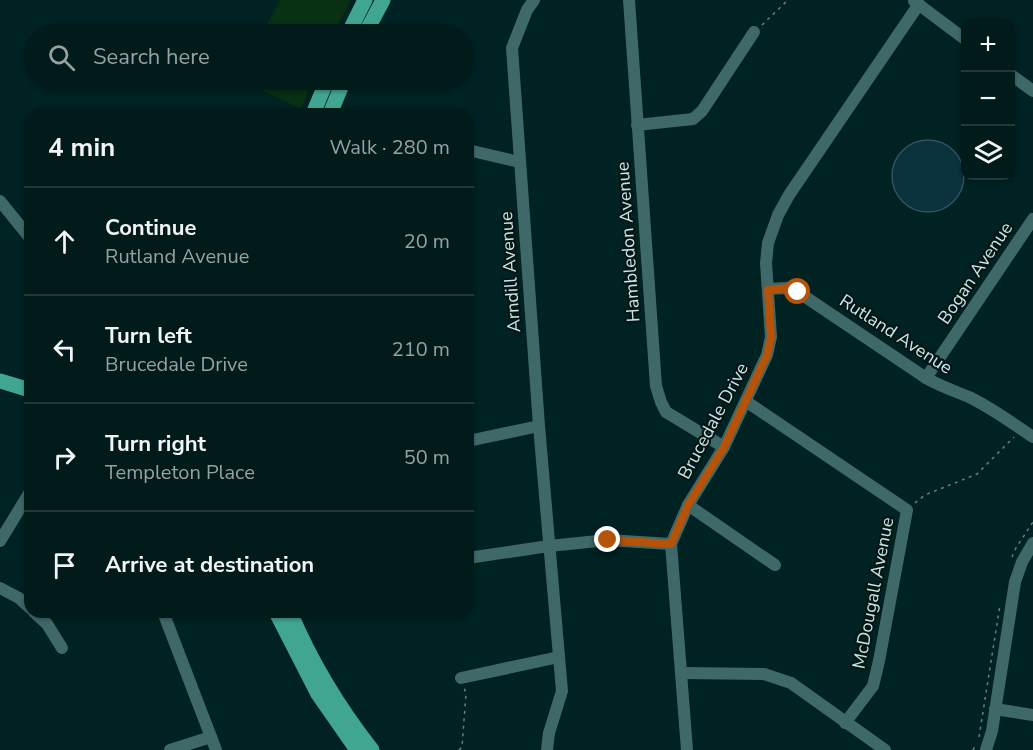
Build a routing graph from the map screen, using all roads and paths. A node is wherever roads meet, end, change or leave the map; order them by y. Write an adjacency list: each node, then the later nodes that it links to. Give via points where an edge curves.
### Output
1 (365, 0): 7 (main road)
2 (383, 0): 8 (main road)
3 (534, 0): 21 (street, Arndill Avenue, via 526,10 512,48)
4 (629, 0): 19 (street, Hambledon Avenue)
5 (788, 0): 9 (path)
6 (916, 2): 10 (street); 25 (street, Brucedale Drive, via 778,215 768,243)
7 (353, 24)
8 (370, 24)
9 (754, 32): 19 (street, via 693,119)
10 (961, 35)
11 (1015, 77): 15 (street)
12 (323, 90): 16 (main road)
13 (331, 90): 17 (main road)
14 (341, 90): 18 (main road)
15 (1033, 91)
16 (315, 108)
17 (326, 108)
18 (333, 108)
19 (637, 125): 34 (street, Hambledon Avenue, via 656,386 666,412)
20 (474, 151): 21 (street)
21 (519, 162): 30 (street, Arndill Avenue)
22 (0, 201): 24 (street)
23 (1033, 219): 26 (street, Bogan Avenue)
24 (24, 231)
25 (768, 290): 26 (street, Rutland Avenue, via 787,288 798,292); 29 (street, Brucedale Drive, via 771,337)
26 (926, 378): 31 (street, Rutland Avenue, via 993,410)
27 (0, 381): 28 (main road)
28 (24, 388)
29 (747, 402): 34 (street, Brucedale Drive); 37 (street, McDougall Avenue)
30 (539, 426): 33 (street); 41 (street, Arndill Avenue)
31 (1022, 429): 32 (street, Rutland Avenue); 37 (path, via 977,474 925,495)
32 (1033, 437)
33 (474, 440)
34 (724, 447): 36 (street, Brucedale Drive)
35 (24, 502): 38 (street)
36 (688, 505): 40 (street, Brucedale Drive); 44 (street)
37 (907, 510): 57 (street, McDougall Avenue, via 873,686)
38 (0, 541)
39 (1033, 543): 42 (street)
40 (671, 544): 41 (street, via 608,540); 53 (street, Brucedale Drive)
41 (549, 546): 43 (street); 52 (street, Arndill Avenue)
42 (1029, 556): 55 (street, via 1016,582)
43 (474, 557)
44 (775, 565)
45 (0, 588): 46 (street)
46 (24, 603)
47 (40, 618): 51 (street)
48 (165, 618): 58 (street)
49 (279, 618): 61 (main road, via 318,694)
50 (293, 618): 62 (main road, via 327,685)
51 (62, 648)
52 (559, 657): 54 (street); 64 (street, Arndill Avenue, via 562,691)
53 (681, 673): 57 (street, via 764,674 791,683); 65 (street, Brucedale Drive)
54 (461, 678): 63 (path, via 466,694)
55 (995, 710): 56 (street); 67 (street)
56 (1033, 715)
57 (845, 723): 66 (street)
58 (211, 736): 59 (street); 60 (street)
59 (170, 750)
60 (216, 750)
61 (357, 750)
62 (372, 750)
63 (459, 750)
64 (548, 750)
65 (687, 750)
66 (885, 750)
67 (986, 750)

